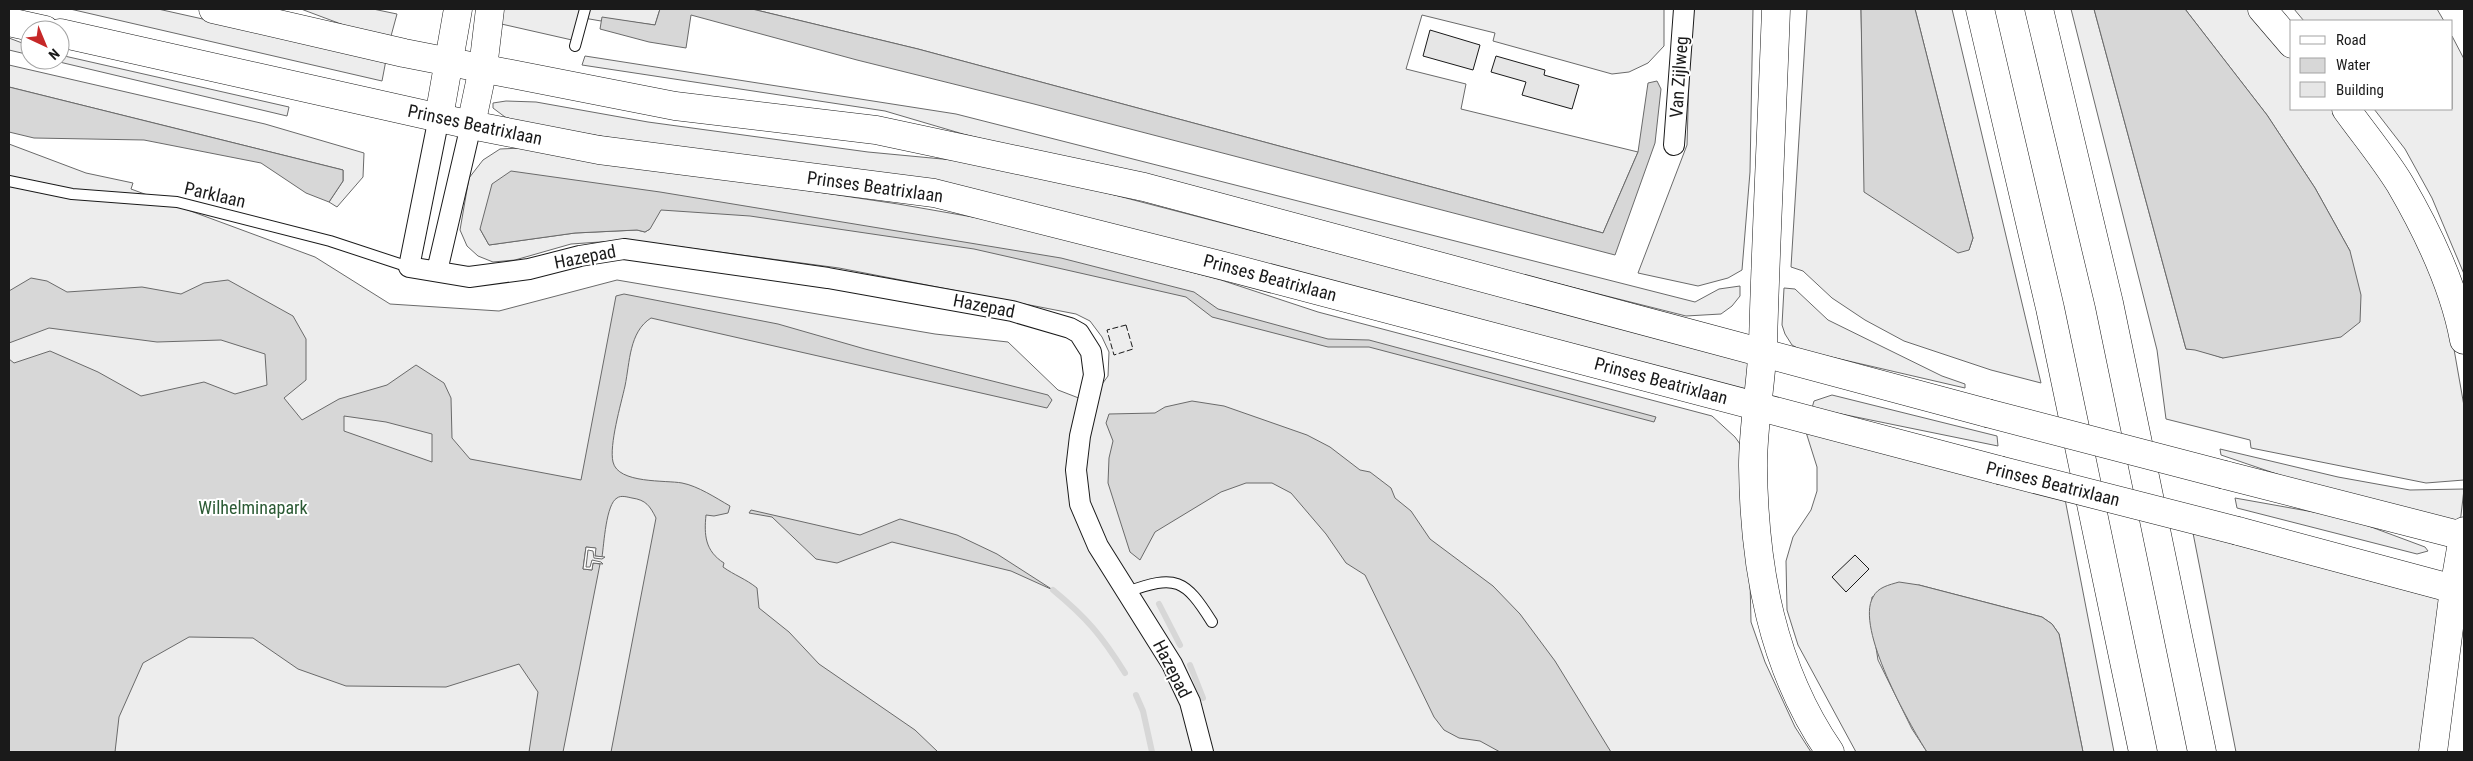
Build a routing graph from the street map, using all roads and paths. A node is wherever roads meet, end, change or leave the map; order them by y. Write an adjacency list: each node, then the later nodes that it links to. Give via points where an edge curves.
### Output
1 (213, 9): 13 (main road)
2 (458, 9): 13 (main road)
3 (490, 9): 14 (main road)
4 (585, 9): 12 (lane)
5 (1684, 9): 18 (street, Van Zijlweg)
6 (1776, 9): 23 (main road)
7 (1980, 9): 31 (main road, via 2052,317)
8 (2039, 9): 32 (main road, via 2109,303)
9 (2262, 9): 11 (main road)
10 (70, 36): 16 (main road, Prinses Beatrixlaan)
11 (2290, 42)
12 (575, 46)
13 (447, 61): 14 (main road); 16 (main road)
14 (483, 68): 17 (main road); 23 (main road, via 675,106 876,130 1092,176)
15 (2347, 110): 22 (main road, via 2399,183 2424,230 2448,281)
16 (439, 118): 17 (main road, Prinses Beatrixlaan); 20 (street)
17 (471, 125): 21 (street); 24 (main road, Prinses Beatrixlaan, via 599,150 934,194 1224,266)
18 (1674, 145)
19 (9, 181): 20 (lane, Parklaan, via 72,194 177,202 330,241)
20 (408, 267): 21 (street, Hazepad)
21 (438, 272): 27 (street, Hazepad, via 469,277 529,269 624,249 828,278 993,307 1070,328 1079,333 1091,352 1094,375 1076,470 1080,504 1098,546)
22 (2464, 340)
23 (1762, 352): 24 (main road); 25 (main road, bridge, via 2225,475)
24 (1758, 406): 26 (main road, Prinses Beatrixlaan, bridge); 30 (main road, via 1753,465 1757,536 1768,611 1779,651 1799,699)
25 (2464, 534): 26 (main road)
26 (2459, 590): 33 (main road)
27 (1127, 592): 28 (lane, via 1151,583 1174,581 1195,595); 29 (street, Hazepad, via 1172,664 1190,702)
28 (1212, 622)
29 (1203, 752)
30 (1830, 752)
31 (2143, 752)
32 (2202, 752)
33 (2433, 752)

